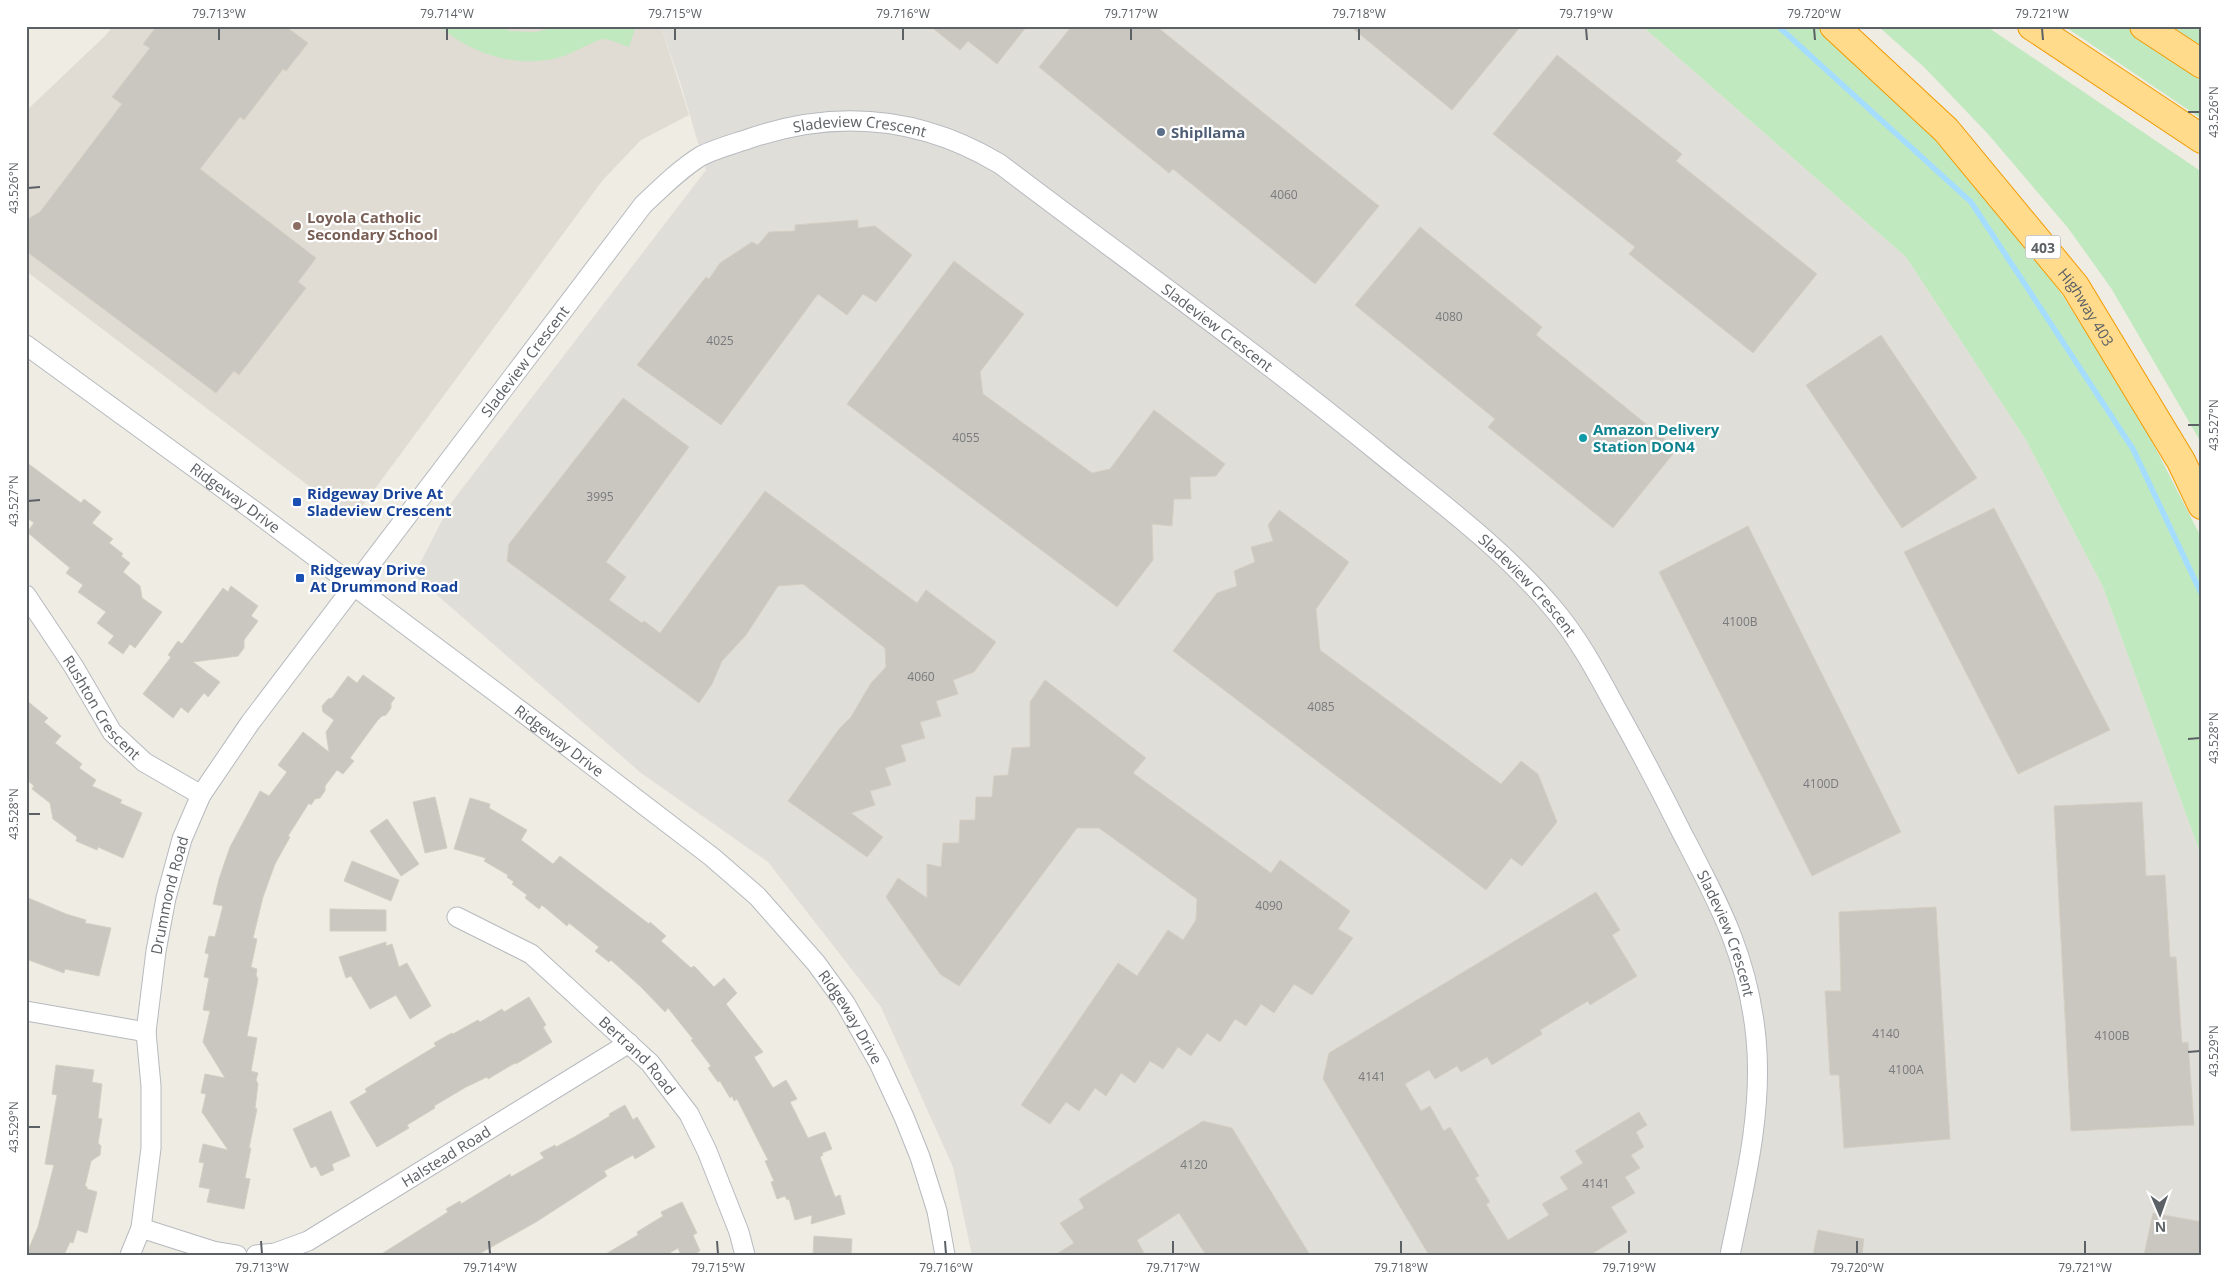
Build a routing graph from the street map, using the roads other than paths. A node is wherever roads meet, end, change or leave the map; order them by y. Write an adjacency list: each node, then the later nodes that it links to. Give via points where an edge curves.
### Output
1 (1834, 26): 7 (highway, Highway 403 / 403, via 1946,130 2076,286 2181,461)
2 (2032, 26): 5 (highway)
3 (2144, 26): 4 (highway)
4 (2202, 64)
5 (2202, 139)
6 (26, 345): 8 (street, Ridgeway Drive)
7 (2202, 505)
8 (354, 586): 10 (street, Drummond Road, via 250,723); 20 (street, Ridgeway Drive, via 712,857 757,896 788,931 845,1003 879,1063 920,1157 936,1211); 21 (street, Sladeview Crescent, via 643,205 668,180 702,156 777,129 830,121 880,122 944,136 976,150 1000,164 1334,416 1484,538 1550,605 1574,635 1600,677 1714,892 1747,980 1756,1039 1758,1103)
9 (26, 595): 10 (street, Rushton Crescent, via 112,732 144,762)
10 (201, 796): 13 (street, Drummond Road, via 182,839 166,898)
11 (457, 916): 14 (street, Bertrand Road, via 531,954)
12 (26, 1011): 13 (street)
13 (146, 1032): 15 (street, Drummond Road, via 151,1086 151,1148)
14 (629, 1043): 18 (street, Halstead Road, via 308,1241 275,1253); 19 (street, Bertrand Road, via 650,1063 689,1114 740,1232)
15 (140, 1228): 16 (street, Drummond Road); 17 (street, via 213,1251)
16 (130, 1255)
17 (237, 1255)
18 (256, 1255)
19 (745, 1255)
20 (944, 1255)
21 (1730, 1255)

